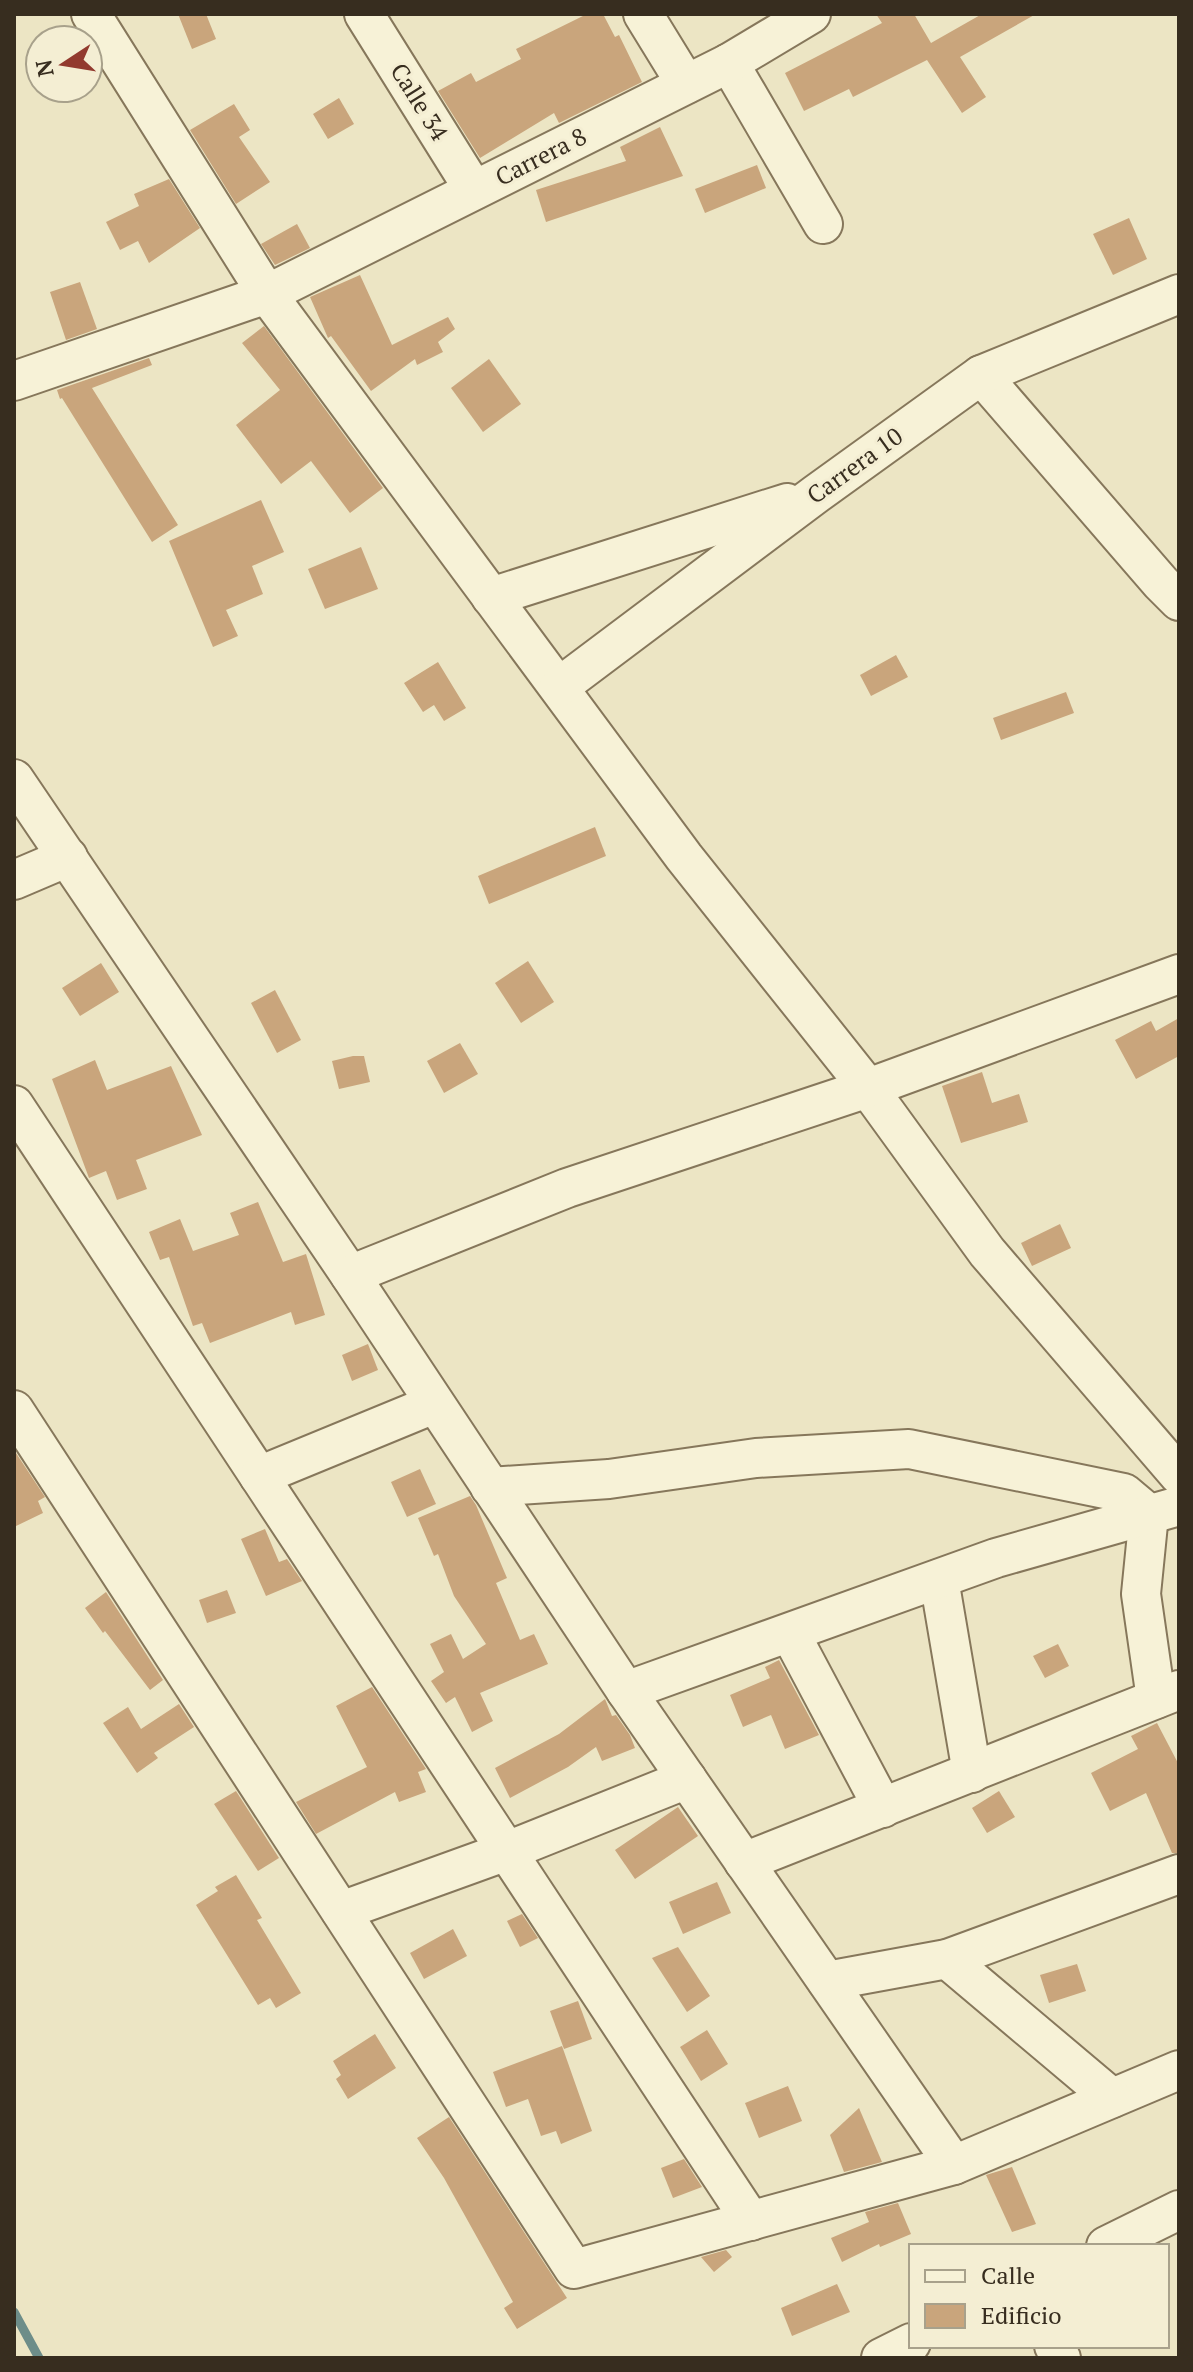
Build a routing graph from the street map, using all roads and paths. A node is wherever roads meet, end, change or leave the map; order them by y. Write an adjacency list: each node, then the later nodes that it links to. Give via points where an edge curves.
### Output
1 (91, 14): 9 (street)
2 (364, 14): 7 (street, Calle 34)
3 (643, 14): 6 (street)
4 (811, 14): 5 (street, Carrera 8)
5 (729, 63): 6 (street, Carrera 8); 8 (street)
6 (686, 84): 7 (street, Carrera 8)
7 (474, 190): 9 (street, Carrera 8)
8 (823, 224)
9 (267, 294): 12 (street, Carrera 8); 14 (street)
10 (1179, 294): 11 (street, Carrera 10)
11 (981, 375): 13 (street, Carrera 10); 15 (street)
12 (14, 381)
13 (816, 494): 14 (street); 16 (street, Carrera 10)
14 (491, 597): 16 (street)
15 (1179, 601)
16 (559, 687): 21 (street, via 684,857)
17 (14, 779): 18 (street)
18 (68, 857): 19 (street); 23 (street)
19 (14, 880)
20 (1179, 974): 21 (street)
21 (868, 1088): 23 (street, via 567,1188); 26 (street, via 987,1252)
22 (14, 1105): 27 (street)
23 (350, 1275): 24 (street)
24 (434, 1404): 27 (street); 28 (street)
25 (14, 1410): 40 (street)
26 (1179, 1475)
27 (259, 1476): 37 (street)
28 (490, 1487): 29 (street, via 609,1479 756,1458 909,1449 1124,1493); 32 (street)
29 (1164, 1510): 30 (street); 33 (street, via 1141,1594)
30 (939, 1579): 31 (street); 34 (street)
31 (790, 1633): 32 (street); 36 (street)
32 (626, 1691): 35 (street)
33 (1168, 1695): 34 (street)
34 (972, 1773): 36 (street)
35 (687, 1779): 37 (street); 38 (street)
36 (883, 1808): 38 (street)
37 (507, 1851): 40 (street); 47 (street)
38 (744, 1862): 42 (street)
39 (1179, 1874): 41 (street)
40 (341, 1911): 47 (street, via 574,2269)
41 (947, 1959): 42 (street); 44 (street)
42 (827, 1981): 45 (street)
43 (1179, 2070): 44 (street)
44 (1112, 2098): 45 (street)
45 (954, 2165): 47 (street)
46 (1179, 2210): 48 (street)
47 (751, 2221)
48 (1110, 2244)
49 (909, 2344): 50 (street)
50 (881, 2358)

